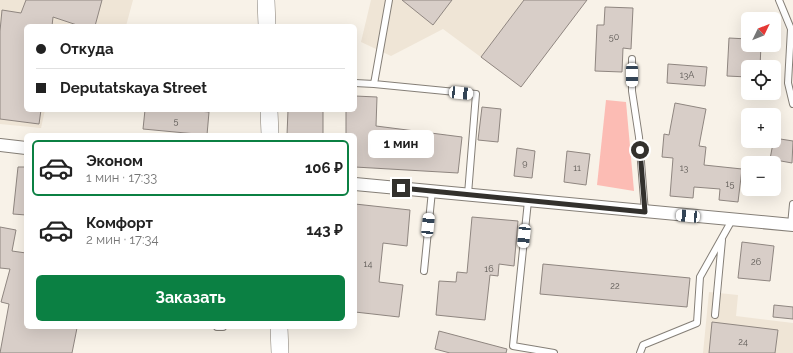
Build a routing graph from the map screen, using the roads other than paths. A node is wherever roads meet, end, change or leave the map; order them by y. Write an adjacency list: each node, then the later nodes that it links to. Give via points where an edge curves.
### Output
1 (266, 0): 4 (main road)
2 (389, 0): 7 (lane)
3 (779, 0): 8 (lane, via 791,29 788,83)
4 (266, 24)
5 (632, 59): 18 (lane, via 632,91 639,137)
6 (357, 83): 7 (lane)
7 (374, 84): 15 (lane, via 476,94)
8 (793, 104)
9 (269, 112): 10 (main road)
10 (270, 133)
11 (0, 145): 12 (street)
12 (24, 148)
13 (357, 184): 14 (street)
14 (432, 191): 15 (street); 22 (lane)
15 (468, 194): 16 (street)
16 (528, 201): 18 (street); 26 (lane, via 513,346)
17 (793, 204): 20 (lane)
18 (645, 212): 19 (street)
19 (732, 220): 20 (street); 21 (lane)
20 (792, 225)
21 (723, 237): 23 (lane); 27 (lane, via 700,277 697,324 643,345)
22 (424, 270)
23 (715, 315)
24 (279, 329): 25 (main road)
25 (280, 353)
26 (554, 353)
27 (640, 353)

